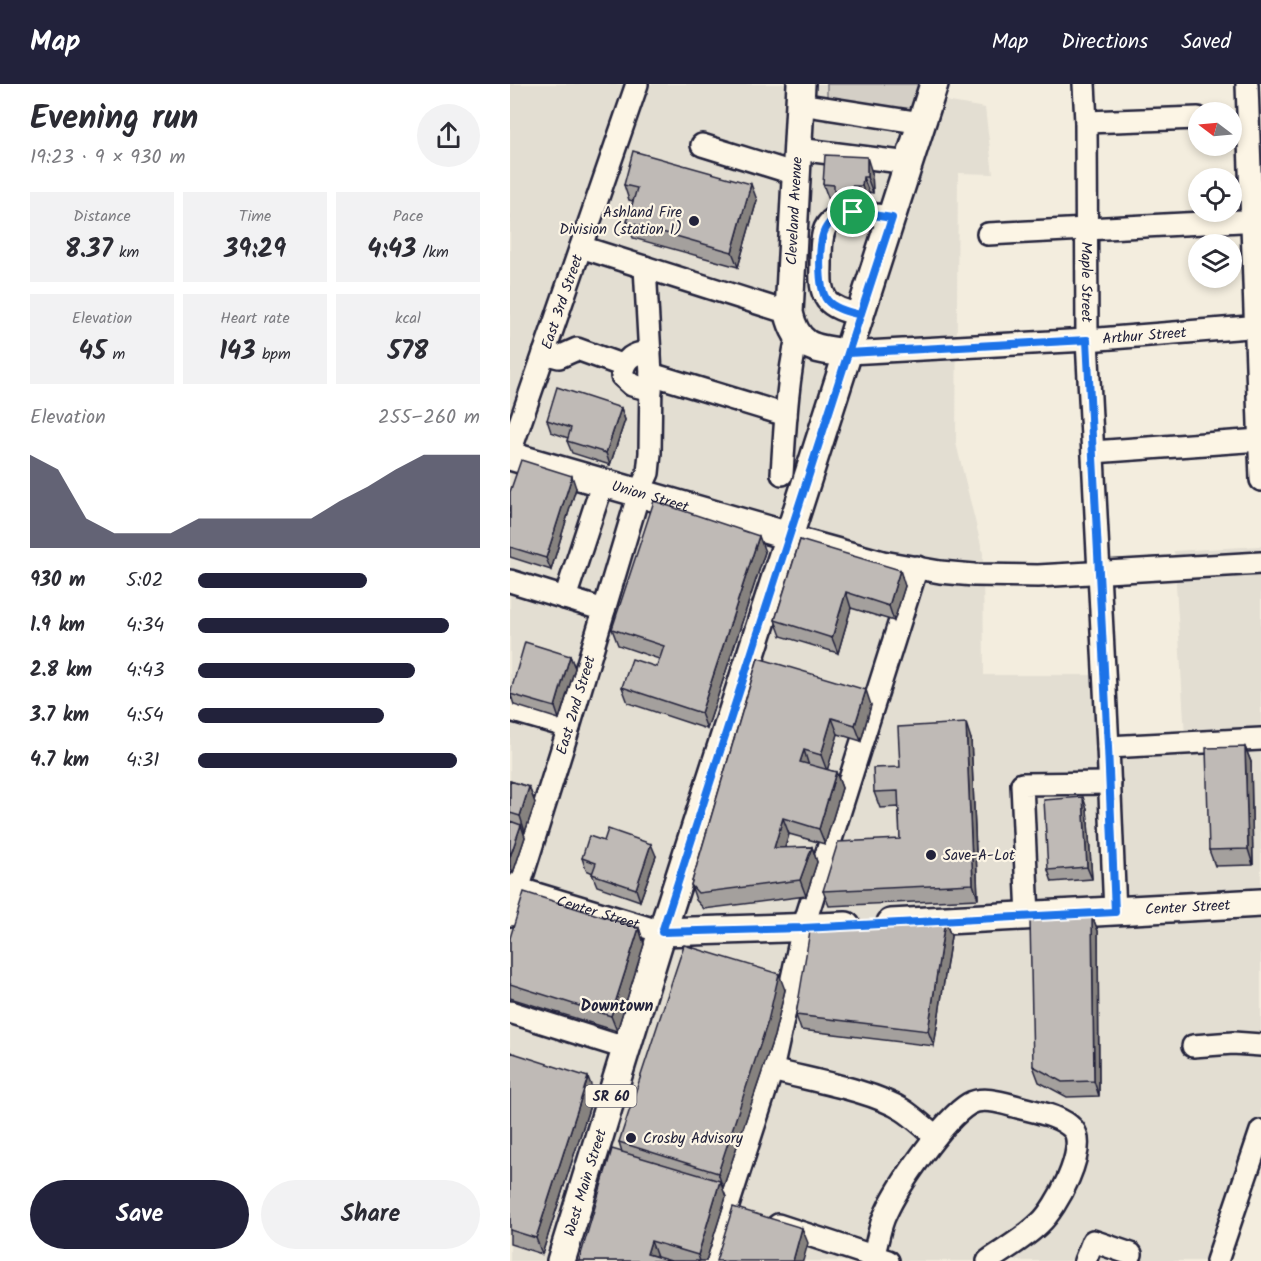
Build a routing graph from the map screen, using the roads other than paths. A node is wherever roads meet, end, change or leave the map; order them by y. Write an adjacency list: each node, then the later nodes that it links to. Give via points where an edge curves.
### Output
1 (637, 84): 17 (street, East 3rd Street)
2 (934, 84): 9 (main road, West Main Street)
3 (1084, 84): 8 (street, Maple Street)
4 (1247, 84): 6 (street)
5 (800, 94): 9 (street); 11 (main road, Cleveland Avenue)
6 (1247, 116): 14 (street)
7 (1188, 118): 8 (street)
8 (1086, 122): 15 (street, Maple Street)
9 (922, 123): 12 (main road, West Main Street)
10 (702, 145): 11 (street)
11 (797, 161): 12 (street); 20 (main road, Cleveland Avenue)
12 (909, 163): 13 (main road, West Main Street)
13 (892, 218): 19 (main road, West Main Street); 19 (street, via 853,212 838,216 822,238 822,291 827,301)
14 (1256, 220): 15 (street); 21 (street)
15 (1087, 228): 16 (street); 22 (street, Maple Street)
16 (988, 234)
17 (581, 247): 18 (street); 24 (street, East 3rd Street)
18 (645, 267): 20 (street); 23 (street, East 2nd Street)
19 (860, 315): 25 (main road, West Main Street)
20 (793, 324): 25 (main road, via 808,346); 28 (street, Cleveland Avenue)
21 (1258, 327): 22 (street, Arthur Street); 29 (street)
22 (1087, 340): 25 (street, Arthur Street); 30 (street, Maple Street)
23 (650, 351): 26 (street, via 635,353); 27 (street, East 2nd Street)
24 (544, 353): 26 (street, via 559,357 577,349); 31 (street, East 3rd Street)
25 (848, 353): 36 (main road, West Main Street)
26 (624, 366): 27 (street, via 625,381)
27 (651, 382): 28 (street); 35 (street, East 2nd Street, via 648,473)
28 (786, 415): 32 (street, Cleveland Avenue)
29 (1260, 440): 30 (street); 33 (street)
30 (1093, 452): 39 (street, Maple Street)
31 (510, 454): 34 (main road, Union Street)
32 (782, 474)
33 (1261, 480)
34 (603, 482): 35 (main road, Union Street); 41 (street)
35 (639, 493): 36 (main road, Union Street); 42 (street, East 2nd Street)
36 (789, 536): 38 (street); 54 (main road, West Main Street)
37 (1261, 562): 39 (street)
38 (917, 567): 39 (street, via 974,575); 53 (street)
39 (1099, 573): 46 (street, Maple Street)
40 (510, 581): 41 (street)
41 (565, 598): 42 (street)
42 (604, 610): 44 (street, East 2nd Street)
43 (510, 710): 44 (street)
44 (569, 727): 48 (street, East 2nd Street)
45 (1261, 739): 46 (street)
46 (1108, 747): 47 (street, Maple Street)
47 (1110, 783): 50 (street, Maple Street); 52 (street, via 1022,784)
48 (514, 887): 51 (street, East 2nd Street); 54 (street, Center Street)
49 (1261, 903): 50 (main road, Center Street)
50 (1115, 912): 52 (main road, Center Street)
51 (510, 915)
52 (1028, 916): 53 (main road, Center Street)
53 (803, 928): 54 (main road, Center Street); 59 (street)
54 (662, 932): 58 (main road, West Main Street / SR 60)
55 (510, 1012): 58 (street)
56 (1261, 1045): 57 (street)
57 (1193, 1046)
58 (625, 1048): 66 (main road, West Main Street / SR 60)
59 (772, 1070): 61 (street, via 889,1103); 63 (street)
60 (1261, 1131): 62 (street)
61 (936, 1136): 65 (street, via 885,1214); 68 (street, via 968,1105 984,1100 1052,1117 1074,1130 1078,1141 1076,1154 1057,1200 1041,1223)
62 (1255, 1170): 70 (street)
63 (728, 1209): 65 (street); 67 (street)
64 (1131, 1254): 69 (street, via 1093,1240)
65 (878, 1259)
66 (561, 1261)
67 (710, 1261)
68 (988, 1261)
69 (1085, 1261)
70 (1217, 1261)

